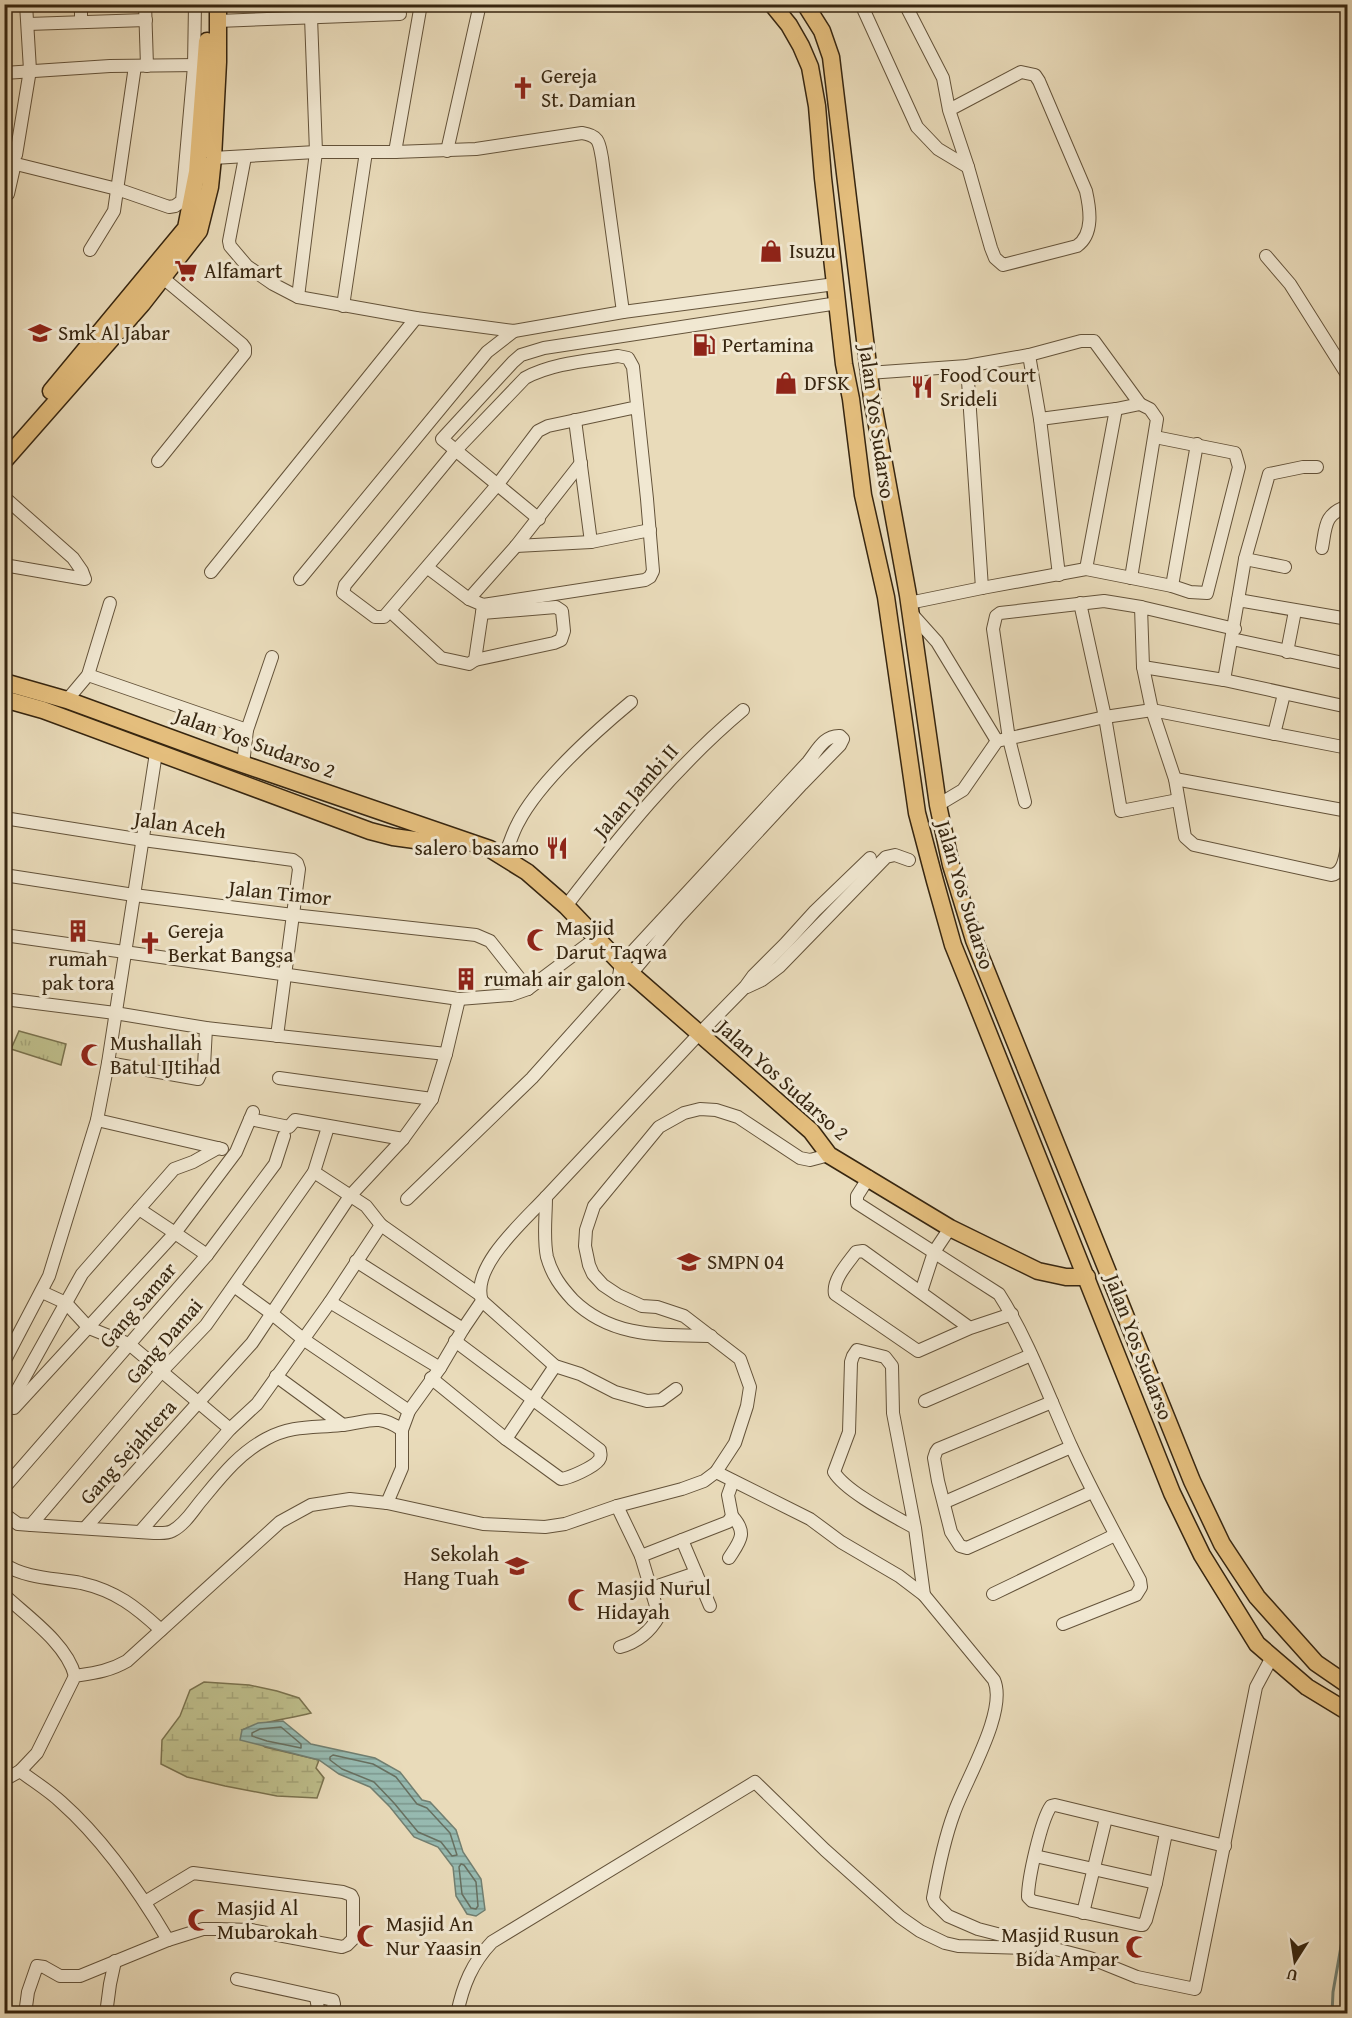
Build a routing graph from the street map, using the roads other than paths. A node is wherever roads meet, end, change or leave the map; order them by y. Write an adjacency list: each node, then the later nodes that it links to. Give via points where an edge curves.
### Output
1 (26, 4): 17 (street)
2 (81, 4): 16 (street)
3 (145, 4): 15 (street)
4 (195, 4): 18 (street)
5 (208, 4): 18 (main road)
6 (421, 4): 26 (street)
7 (480, 4): 23 (street)
8 (772, 4): 37 (main road, Jalan Yos Sudarso, via 789,25 810,67)
9 (805, 4): 44 (main road, Jalan Yos Sudarso, via 831,57)
10 (861, 4): 30 (street, via 917,127 938,149)
11 (905, 4): 22 (street, via 943,78)
12 (218, 13): 14 (street); 28 (main road)
13 (400, 14): 14 (street)
14 (310, 17): 24 (street)
15 (146, 20): 16 (street); 19 (street)
16 (81, 21): 17 (street)
17 (28, 24): 20 (street)
18 (200, 65): 19 (street); 31 (main road)
19 (141, 66): 20 (street); 32 (street)
20 (30, 70): 21 (street); 29 (street)
21 (4, 73)
22 (949, 110): 30 (street); 30 (street, via 1021,72 1035,75 1086,191 1090,209 1083,242 1003,265 998,262)
23 (447, 150): 26 (street); 42 (street, via 592,134 598,140 602,158)
24 (316, 152): 25 (street); 27 (street); 38 (street)
25 (366, 152): 26 (street); 40 (street)
26 (395, 152)
27 (245, 157): 28 (street); 38 (street, via 230,246 247,266)
28 (213, 158): 36 (main road, via 199,231)
29 (12, 160): 32 (street); 33 (street, via 8,194)
30 (968, 166)
31 (191, 172): 32 (street, via 182,201 175,206); 61 (main road, via 186,228)
32 (117, 189): 34 (street, via 114,211)
33 (4, 197)
34 (90, 249)
35 (1266, 256): 51 (street, via 1290,284)
36 (163, 278): 63 (main road); 64 (street, via 242,344 245,353)
37 (835, 284): 39 (main road, Jalan Yos Sudarso); 41 (street)
38 (298, 297): 40 (street)
39 (838, 303): 45 (main road, Jalan Yos Sudarso); 47 (street)
40 (343, 306): 43 (street)
41 (643, 309): 42 (street); 47 (street)
42 (623, 312): 46 (street)
43 (417, 318): 46 (street); 80 (street)
44 (863, 318): 45 (main road); 50 (main road, Jalan Yos Sudarso)
45 (840, 321): 53 (main road, Jalan Yos Sudarso)
46 (514, 331): 83 (street, via 487,352)
47 (646, 332): 62 (street, via 521,355 442,439)
48 (1029, 355): 49 (street); 54 (street, via 1094,341); 57 (street)
49 (967, 366): 50 (street); 85 (street)
50 (868, 373): 52 (main road, Jalan Yos Sudarso)
51 (1347, 376)
52 (872, 398): 53 (main road); 91 (main road, Jalan Yos Sudarso)
53 (851, 399): 133 (main road, Jalan Yos Sudarso, via 863,495 885,597 917,813)
54 (1140, 404): 56 (street); 59 (street, via 1157,419)
55 (637, 407): 58 (street); 62 (street, via 633,367 628,358 539,370 525,378); 71 (street)
56 (1116, 409): 57 (street); 79 (street)
57 (1040, 419): 81 (street)
58 (575, 420): 65 (street); 67 (street, via 538,431)
59 (1155, 437): 60 (street); 82 (street)
60 (1197, 444): 84 (street); 84 (street, via 1235,453 1239,467 1207,593)
61 (4, 447)
62 (456, 450): 67 (street); 93 (street, via 345,585 345,597 375,617 384,617)
63 (4, 460)
64 (158, 461)
65 (582, 463): 70 (street); 72 (street)
66 (1317, 467): 75 (street, via 1269,474)
67 (498, 484): 70 (street); 78 (street)
68 (4, 497): 76 (street, via 73,558 85,579)
69 (1347, 506): 74 (street, via 1335,510 1327,520)
70 (538, 519): 73 (street)
71 (650, 530): 72 (street); 92 (street, via 650,578)
72 (591, 542): 73 (street)
73 (516, 546): 86 (street)
74 (1322, 548)
75 (1245, 559): 77 (street); 87 (street)
76 (4, 565)
77 (1285, 567)
78 (428, 568): 86 (street); 93 (street)
79 (1086, 569): 81 (street); 82 (street)
80 (211, 572)
81 (1059, 575): 85 (street)
82 (1131, 578): 84 (street)
83 (300, 579)
84 (1172, 586)
85 (982, 588): 91 (street)
86 (469, 598): 92 (street)
87 (1238, 600): 94 (street); 96 (street)
88 (110, 603): 102 (street)
89 (1080, 603): 90 (street, via 1104,601); 112 (street); 115 (street, via 996,616 993,629)
90 (1141, 607): 96 (street); 101 (street)
91 (910, 608): 115 (street); 123 (main road, Jalan Yos Sudarso)
92 (482, 609): 99 (street); 99 (street, via 556,607 562,611 564,631 561,640 554,643)
93 (390, 611): 99 (street, via 441,658 469,664)
94 (1295, 611): 95 (street); 97 (street)
95 (1347, 619)
96 (1233, 634): 97 (street); 103 (street)
97 (1287, 652): 100 (street)
98 (272, 657): 113 (street)
99 (475, 660)
100 (1347, 664)
101 (1143, 667): 103 (street); 111 (street)
102 (88, 675): 107 (street); 113 (street)
103 (1224, 680): 105 (street)
104 (4, 682): 107 (main road, Jalan Yos Sudarso 2)
105 (1284, 694): 109 (street); 114 (street)
106 (4, 699): 117 (main road, Jalan Yos Sudarso 2)
107 (67, 700): 118 (main road, Jalan Yos Sudarso 2)
108 (631, 702): 128 (street, via 600,728 540,792)
109 (1347, 707)
110 (743, 710): 135 (street, Jalan Jambi II, via 707,740 661,788)
111 (1152, 710): 112 (street); 114 (street); 120 (street)
112 (1105, 717): 115 (street); 121 (street, via 1121,811)
113 (247, 730): 118 (street)
114 (1274, 734): 116 (street)
115 (1003, 740): 122 (street); 123 (street, via 963,790)
116 (1347, 748)
117 (156, 753): 119 (main road, Jalan Yos Sudarso 2); 126 (street)
118 (236, 762): 119 (main road); 128 (main road, Jalan Yos Sudarso 2)
119 (222, 778): 128 (main road, Jalan Yos Sudarso 2, via 370,831)
120 (1174, 778): 121 (street); 124 (street)
121 (1178, 800): 127 (street, via 1185,837 1194,844 1334,875 1341,870)
122 (1024, 802)
123 (938, 805): 132 (main road, Jalan Yos Sudarso)
124 (1347, 811)
125 (4, 818): 126 (street, Jalan Aceh)
126 (143, 840): 134 (street); 136 (street, Jalan Aceh, via 293,860 299,869)
127 (1347, 842)
128 (497, 853): 135 (main road, Jalan Yos Sudarso 2, via 527,872)
129 (870, 858): 142 (street, via 814,911)
130 (909, 860): 142 (street, via 896,855 886,857 778,967)
131 (4, 875): 134 (street, Jalan Timor)
132 (954, 876): 133 (main road); 143 (main road, Jalan Yos Sudarso)
133 (934, 881): 145 (main road, Jalan Yos Sudarso)
134 (134, 895): 136 (street, Jalan Timor); 139 (street)
135 (566, 906): 138 (main road, Jalan Yos Sudarso 2)
136 (293, 915): 140 (street, Jalan Aceh); 144 (street, Jalan Timor, via 476,934 490,941)
137 (4, 935): 139 (street)
138 (596, 938): 141 (main road, Jalan Yos Sudarso 2); 144 (street)
139 (125, 952): 140 (street); 148 (street)
140 (284, 973): 147 (street); 151 (street, Jalan Aceh)
141 (623, 973): 141 (street, via 826,739 840,736 840,745); 150 (main road, Jalan Yos Sudarso 2); 167 (street, via 532,1078)
142 (746, 987): 150 (street)
143 (994, 987): 145 (main road); 238 (main road, Jalan Yos Sudarso, via 1192,1481 1222,1544 1257,1597 1316,1663)
144 (528, 989): 147 (street, via 511,995)
145 (974, 997): 175 (main road, Jalan Yos Sudarso)
146 (4, 999): 148 (street)
147 (459, 999): 152 (street, Gang Sejahtera)
148 (115, 1013): 149 (street); 153 (street)
149 (206, 1028): 151 (street); 153 (street, via 204,1066 198,1079)
150 (699, 1034): 162 (main road, Jalan Yos Sudarso 2, via 811,1131); 166 (street)
151 (277, 1036): 152 (street)
152 (446, 1054): 155 (street, Gang Sejahtera)
153 (108, 1063): 156 (street)
154 (279, 1078): 155 (street)
155 (432, 1099): 159 (street, Gang Sejahtera)
156 (97, 1120): 160 (street); 177 (street)
157 (328, 1127): 159 (street); 161 (street, via 295,1120 289,1127 251,1116); 163 (street, Gang Damai)
158 (284, 1136): 173 (street, Gang Samar, via 275,1164)
159 (403, 1139): 165 (street, Gang Sejahtera)
160 (218, 1148): 161 (street); 168 (street, via 174,1169)
161 (236, 1152): 171 (street)
162 (829, 1155): 164 (main road, Jalan Yos Sudarso 2); 187 (street, via 810,1160 800,1158 738,1117 700,1109 659,1127 594,1206 585,1246 593,1274 618,1295 642,1306 657,1306 684,1316)
163 (314, 1172): 165 (street); 176 (street, Gang Damai)
164 (869, 1178): 170 (main road, Jalan Yos Sudarso 2); 172 (street, via 857,1196 857,1203)
165 (350, 1196): 169 (street, via 372,1211); 182 (street, Gang Sejahtera)
166 (546, 1197): 179 (street, via 493,1256 483,1274); 187 (street, via 546,1246 552,1274 587,1314 606,1324 641,1332)
167 (407, 1199)
168 (139, 1209): 171 (street); 181 (street, via 82,1274)
169 (381, 1225): 174 (street); 179 (street)
170 (950, 1228): 172 (street); 175 (main road, Jalan Yos Sudarso 2, via 1021,1265 1066,1277)
171 (175, 1233): 173 (street); 184 (street)
172 (934, 1252): 178 (street); 183 (street, via 999,1294)
173 (207, 1256): 190 (street, Gang Samar)
174 (356, 1261): 180 (street); 186 (street)
175 (1087, 1277): 236 (main road, Jalan Yos Sudarso, via 1172,1492 1197,1545 1257,1644)
176 (234, 1286): 182 (street); 194 (street, Gang Damai, via 206,1325)
177 (42, 1292): 181 (street); 192 (street)
178 (921, 1292): 185 (street); 185 (street, via 860,1250 852,1256 834,1290 918,1352)
179 (481, 1298): 186 (street); 193 (street)
180 (330, 1302): 188 (street); 195 (street)
181 (66, 1303): 184 (street); 203 (street)
182 (271, 1312): 188 (street); 200 (street, Gang Sejahtera, via 252,1343)
183 (1012, 1314): 185 (street); 191 (street)
184 (88, 1328): 190 (street); 203 (street)
185 (970, 1328)
186 (463, 1329): 189 (street)
187 (711, 1336): 209 (street, via 740,1359 750,1387 735,1443)
188 (303, 1339): 196 (street); 202 (street)
189 (455, 1341): 195 (street); 198 (street)
190 (129, 1344): 194 (street); 211 (street, Gang Samar)
191 (1031, 1355): 199 (street); 201 (street)
192 (4, 1362)
193 (555, 1366): 197 (street, via 647,1401 662,1400); 198 (street)
194 (162, 1371): 200 (street); 218 (street, Gang Damai)
195 (436, 1373): 202 (street); 207 (street)
196 (276, 1376): 204 (street); 205 (street, via 257,1404)
197 (676, 1389)
198 (532, 1400): 207 (street); 207 (street, via 600,1450 598,1461 571,1478 561,1479)
199 (925, 1401)
200 (200, 1402): 205 (street); 219 (street, Gang Sejahtera)
201 (1052, 1402): 208 (street); 213 (street, via 938,1449 936,1470)
202 (409, 1411): 206 (street)
203 (4, 1416)
204 (342, 1425): 206 (street, via 373,1419 391,1422); 221 (street, via 301,1427 265,1439 227,1469 177,1528 164,1533)
205 (230, 1429): 221 (street)
206 (402, 1430): 214 (street, via 402,1468)
207 (506, 1439)
208 (1071, 1446): 212 (street); 213 (street)
209 (716, 1472): 210 (street); 215 (street, via 682,1489)
210 (733, 1481): 217 (street, via 728,1495); 231 (street, via 810,1520)
211 (4, 1488)
212 (1092, 1492): 213 (street, via 968,1548 960,1546 951,1532); 222 (street)
213 (945, 1502)
214 (387, 1503): 215 (street, via 511,1527 565,1524); 234 (street, via 330,1500 295,1512)
215 (617, 1506): 224 (street)
216 (4, 1514): 218 (street, via 18,1524)
217 (732, 1516): 223 (street, via 728,1522); 225 (street, via 742,1531)
218 (31, 1525): 219 (street)
219 (85, 1528): 221 (street)
220 (915, 1528): 220 (street, via 864,1498 834,1473 849,1432 851,1362 857,1350 885,1357 892,1366 893,1413); 231 (street)
221 (140, 1532)
222 (1115, 1535): 229 (street); 233 (street, via 1140,1580 1140,1591)
223 (682, 1540): 224 (street); 227 (street)
224 (641, 1556): 228 (street)
225 (729, 1558)
226 (4, 1564): 234 (street, via 22,1573 110,1592 135,1606)
227 (696, 1573): 228 (street); 232 (street)
228 (652, 1588): 235 (street, via 659,1616 655,1624 642,1637)
229 (993, 1594)
230 (4, 1595): 237 (street, via 64,1652)
231 (924, 1595): 251 (street, via 998,1688 990,1727 947,1833 935,1903 948,1916 978,1929)
232 (710, 1606)
233 (1063, 1624)
234 (161, 1630): 237 (street, via 116,1668)
235 (620, 1647)
236 (1272, 1657): 239 (main road, Jalan Yos Sudarso, via 1307,1687); 244 (street, via 1256,1687)
237 (75, 1676): 240 (street, via 37,1753)
238 (1347, 1685)
239 (1347, 1712)
240 (20, 1771): 241 (street); 248 (street, via 69,1810 102,1845)
241 (4, 1780)
242 (1106, 1818): 243 (street); 245 (street, via 1051,1806); 246 (street)
243 (1166, 1833): 244 (street); 247 (street)
244 (1225, 1846): 251 (street, via 1195,1989 1137,1977)
245 (1035, 1856): 246 (street); 249 (street, via 1029,1899)
246 (1094, 1869): 247 (street); 249 (street)
247 (1156, 1883): 249 (street, via 1143,1924)
248 (144, 1902): 250 (street); 250 (street, via 197,1872 343,1892 353,1899 353,1939 342,1947 251,1930 203,1929)
249 (1083, 1913)
250 (168, 1940): 252 (street)
251 (1056, 1949): 259 (street, via 958,1946 920,1931 825,1850 755,1782 492,1942 472,1967)
252 (115, 1961): 255 (street, via 72,1977 37,1966 27,1992); 256 (street)
253 (237, 1979): 254 (street)
254 (316, 1997): 257 (street); 258 (street, via 333,2000)
255 (25, 2013)
256 (106, 2013)
257 (319, 2013)
258 (331, 2013)
259 (457, 2013)

